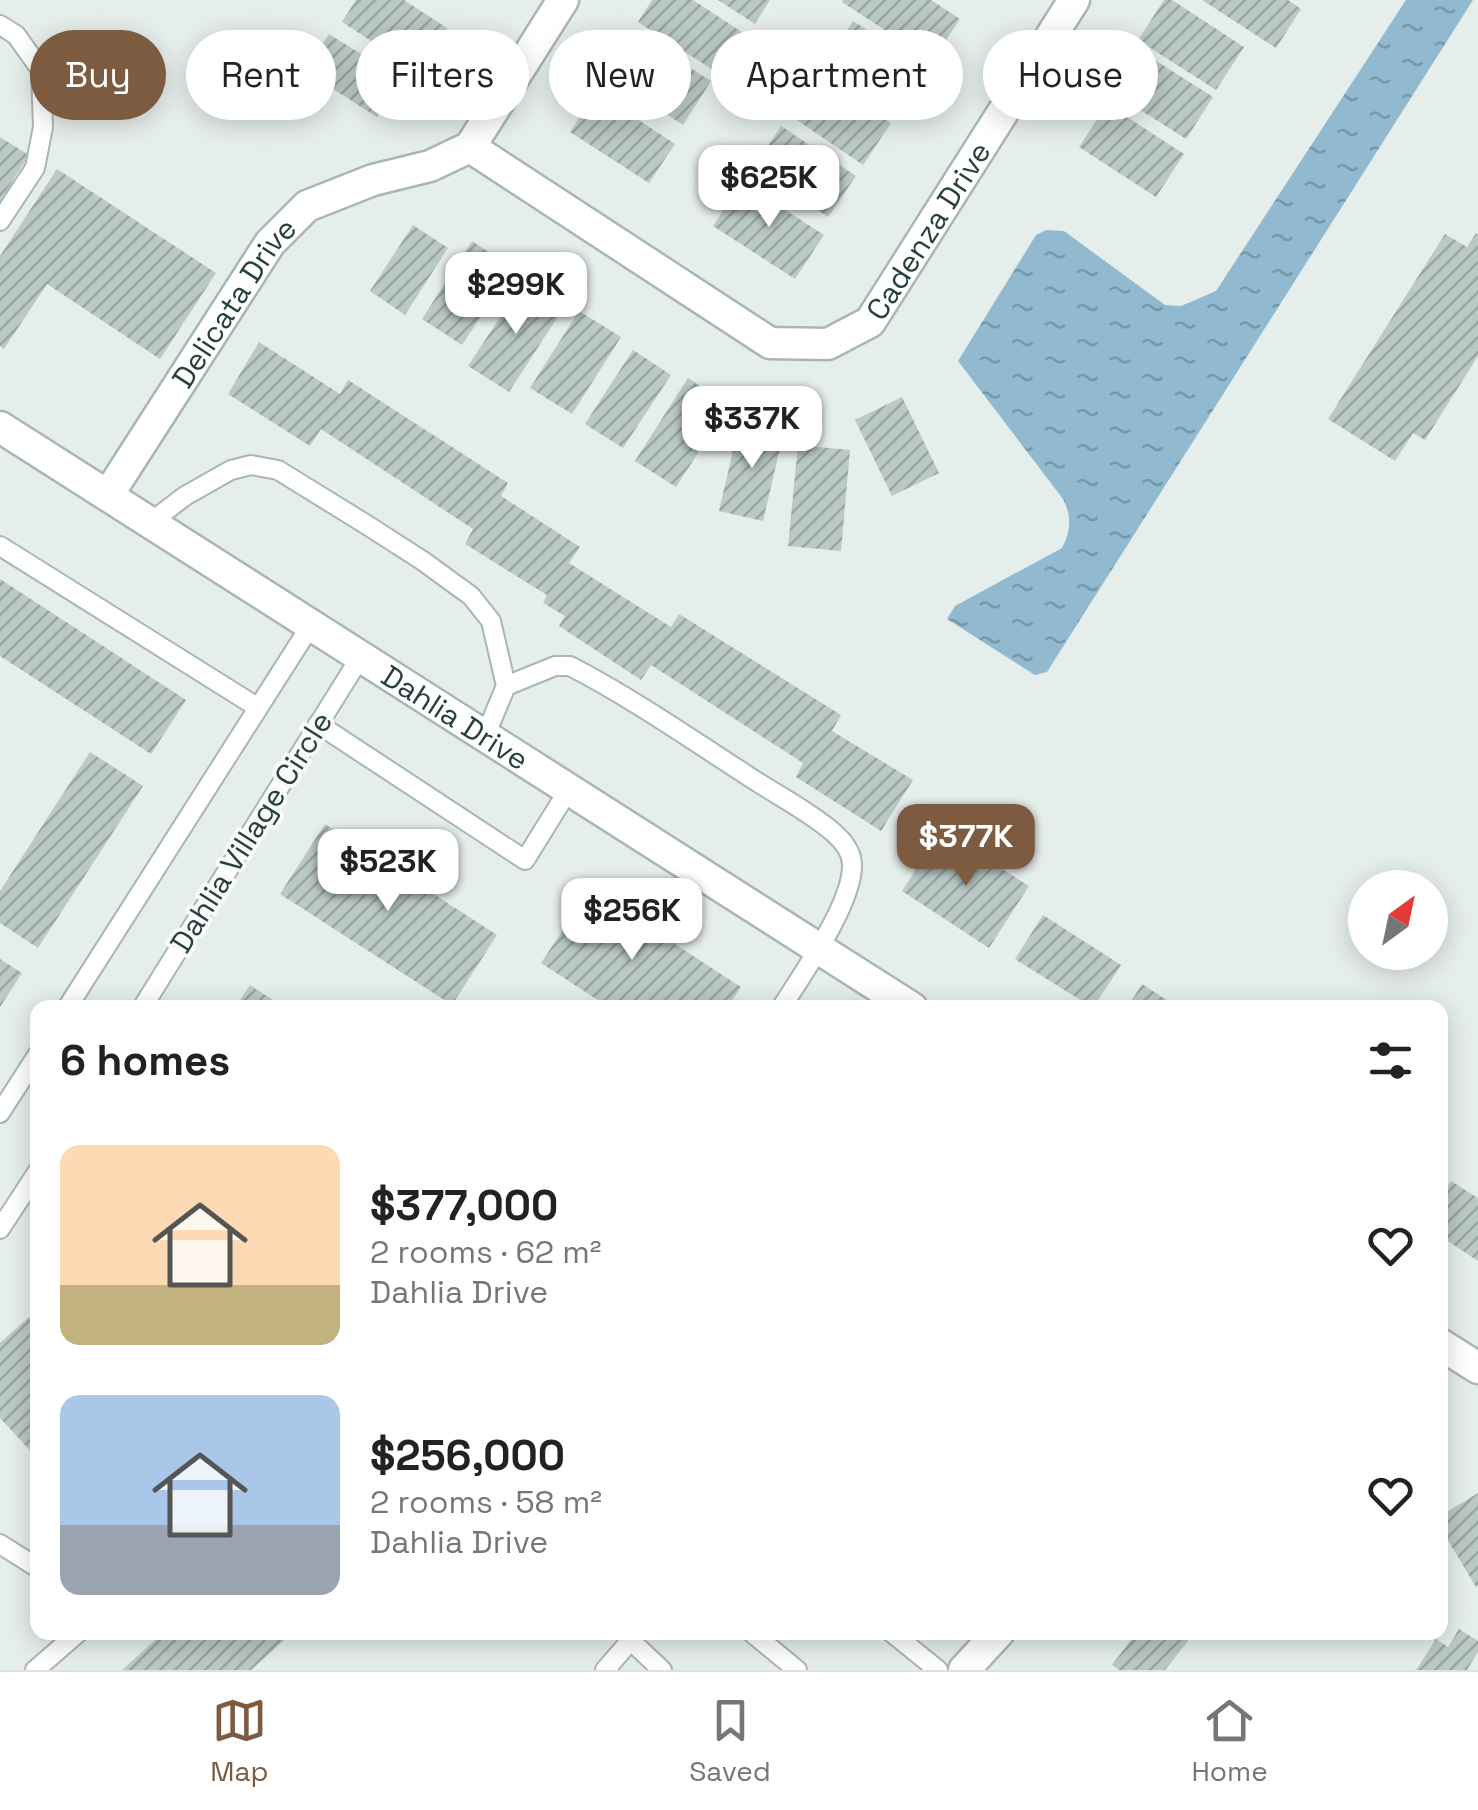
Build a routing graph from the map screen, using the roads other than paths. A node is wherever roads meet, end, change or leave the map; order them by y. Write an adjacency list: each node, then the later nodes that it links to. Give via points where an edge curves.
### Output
1 (563, 0): 4 (street)
2 (1074, 0): 4 (street, Cadenza Drive, via 870,322 828,344 770,343)
3 (0, 25): 5 (lane, via 41,70 43,127 35,168)
4 (470, 147): 7 (street, Delicata Drive, via 306,206 270,243)
5 (0, 222)
6 (0, 427): 7 (street, Dahlia Drive)
7 (108, 494): 8 (street, Dahlia Drive)
8 (151, 522): 10 (street, Dahlia Drive); 12 (lane, via 231,470 278,470 471,596 490,622)
9 (0, 546): 13 (lane, Dahlia Village Circle)
10 (312, 625): 11 (street, Dahlia Drive); 13 (lane, Dahlia Village Circle)
11 (361, 656): 14 (lane, Dahlia Village Circle); 15 (street, Dahlia Drive)
12 (506, 686): 15 (lane); 17 (lane, via 570,666 833,832 853,864)
13 (257, 707): 18 (lane, Dahlia Village Circle)
14 (318, 724): 16 (lane, via 525,860); 19 (lane, Dahlia Village Circle)
15 (485, 736): 16 (street, Dahlia Drive)
16 (568, 789): 17 (street, Dahlia Drive)
17 (818, 948): 20 (lane); 21 (street, Dahlia Drive)
18 (72, 1000)
19 (147, 1000)
20 (786, 1000)
21 (899, 1000)
22 (30, 1066): 23 (lane)
23 (0, 1113)
24 (30, 1183): 25 (lane)
25 (0, 1229)
26 (1448, 1349): 27 (street)
27 (1478, 1368)
28 (0, 1544): 29 (lane)
29 (30, 1563)
30 (70, 1640): 36 (lane)
31 (631, 1640): 37 (lane)
32 (637, 1640): 38 (lane)
33 (761, 1640): 39 (lane)
34 (901, 1640): 40 (lane)
35 (992, 1640): 41 (street)
36 (35, 1670)
37 (605, 1670)
38 (662, 1670)
39 (797, 1670)
40 (938, 1670)
41 (964, 1670)

